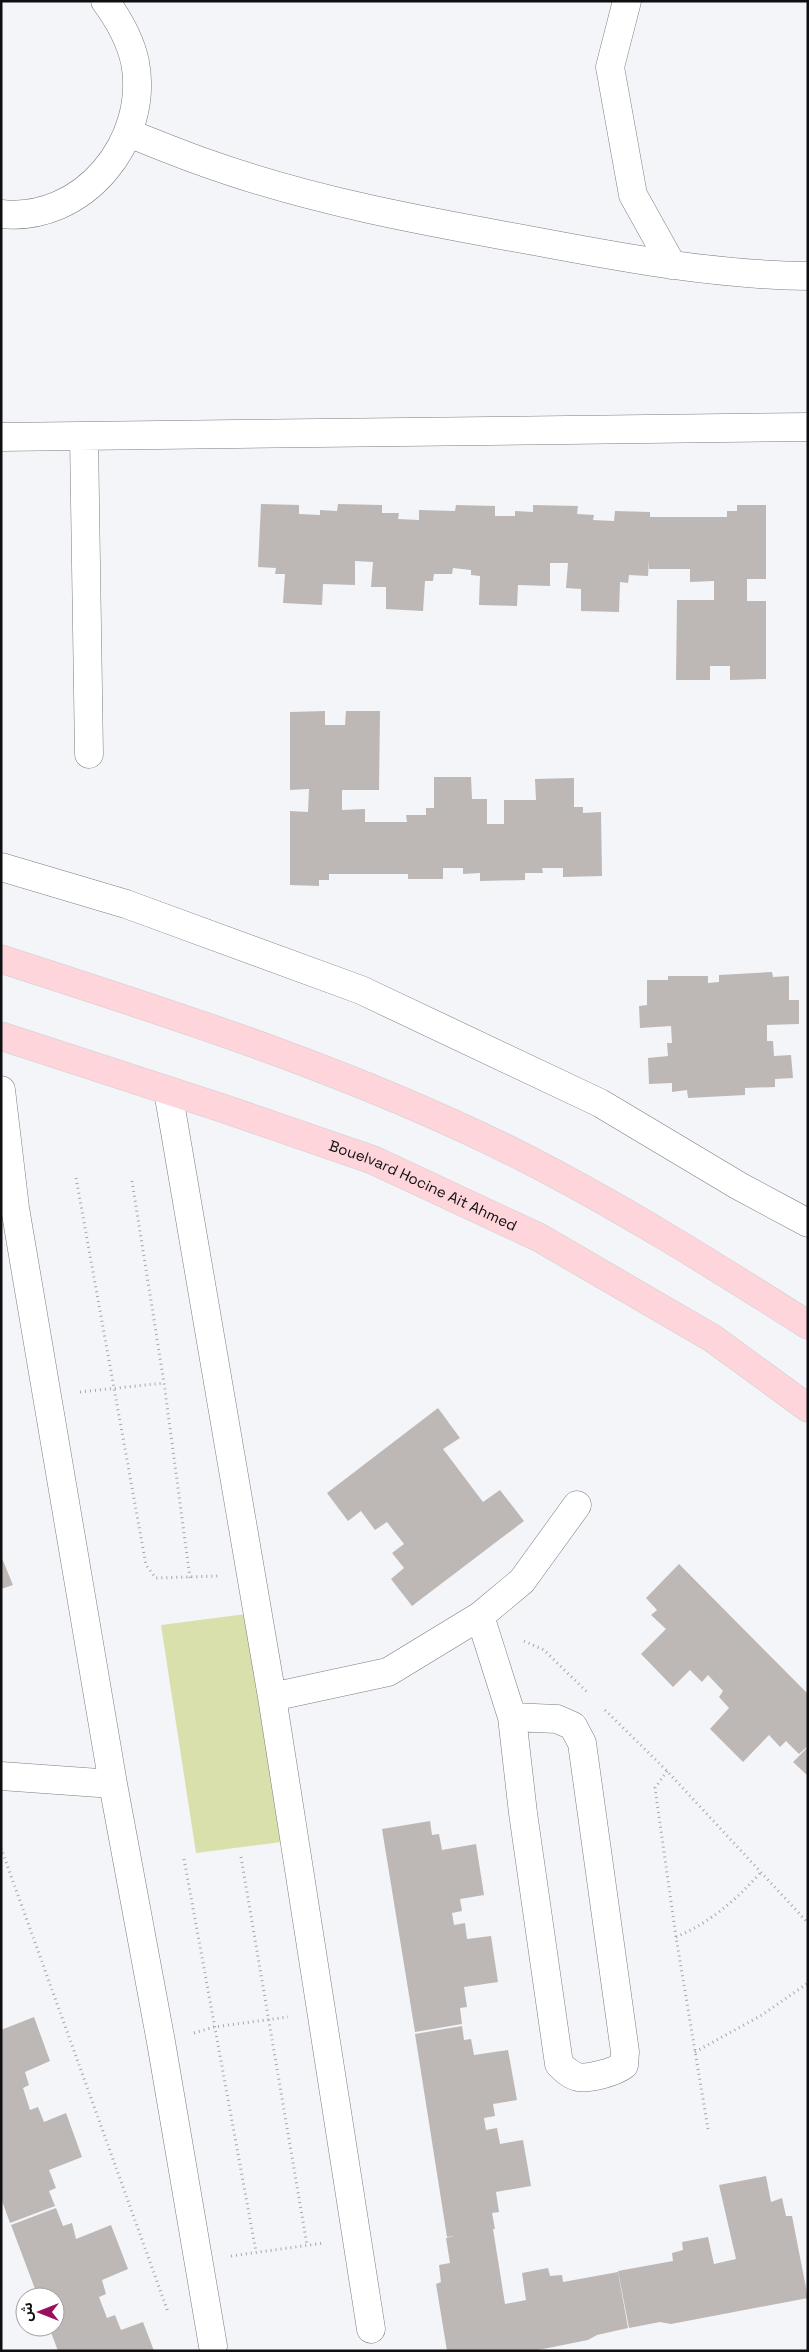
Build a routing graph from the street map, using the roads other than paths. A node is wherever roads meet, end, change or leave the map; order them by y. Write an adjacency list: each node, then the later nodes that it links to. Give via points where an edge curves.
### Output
1 (105, 1): 3 (street, via 125,33 135,63 135,110)
2 (626, 1): 5 (street, via 610,67 633,195)
3 (128, 133): 4 (street, via 117,156 81,193 58,206 33,213); 5 (street, via 206,163 346,204)
4 (1, 214)
5 (672, 265): 6 (street)
6 (808, 276)
7 (808, 427): 9 (street)
8 (1, 437): 9 (street)
9 (84, 437): 10 (street)
10 (89, 754)
11 (1, 867): 18 (street, via 126,904 361,990 600,1103)
12 (1, 959): 19 (main road, via 157,1009 363,1084 523,1157 692,1251)
13 (1, 1036): 15 (main road, Bouelvard Hocine Ait Ahmed)
14 (1, 1090): 16 (street)
15 (168, 1091): 20 (main road, Bouelvard Hocine Ait Ahmed, via 373,1160 540,1238 712,1338); 23 (street)
16 (8, 1205): 26 (street, via 47,1396)
17 (808, 1218): 18 (street)
18 (808, 1223)
19 (808, 1325)
20 (808, 1408)
21 (577, 1505): 22 (street, via 522,1581)
22 (480, 1616): 23 (street, via 388,1672); 24 (street)
23 (272, 1697): 27 (street)
24 (512, 1716): 24 (street, via 559,2064 567,2073 580,2077 616,2071 624,2065 625,2052 582,1743 573,1726 557,1719)
25 (1, 1776): 26 (street)
26 (113, 1784): 28 (street, via 161,2042)
27 (371, 2330)
28 (212, 2346)

